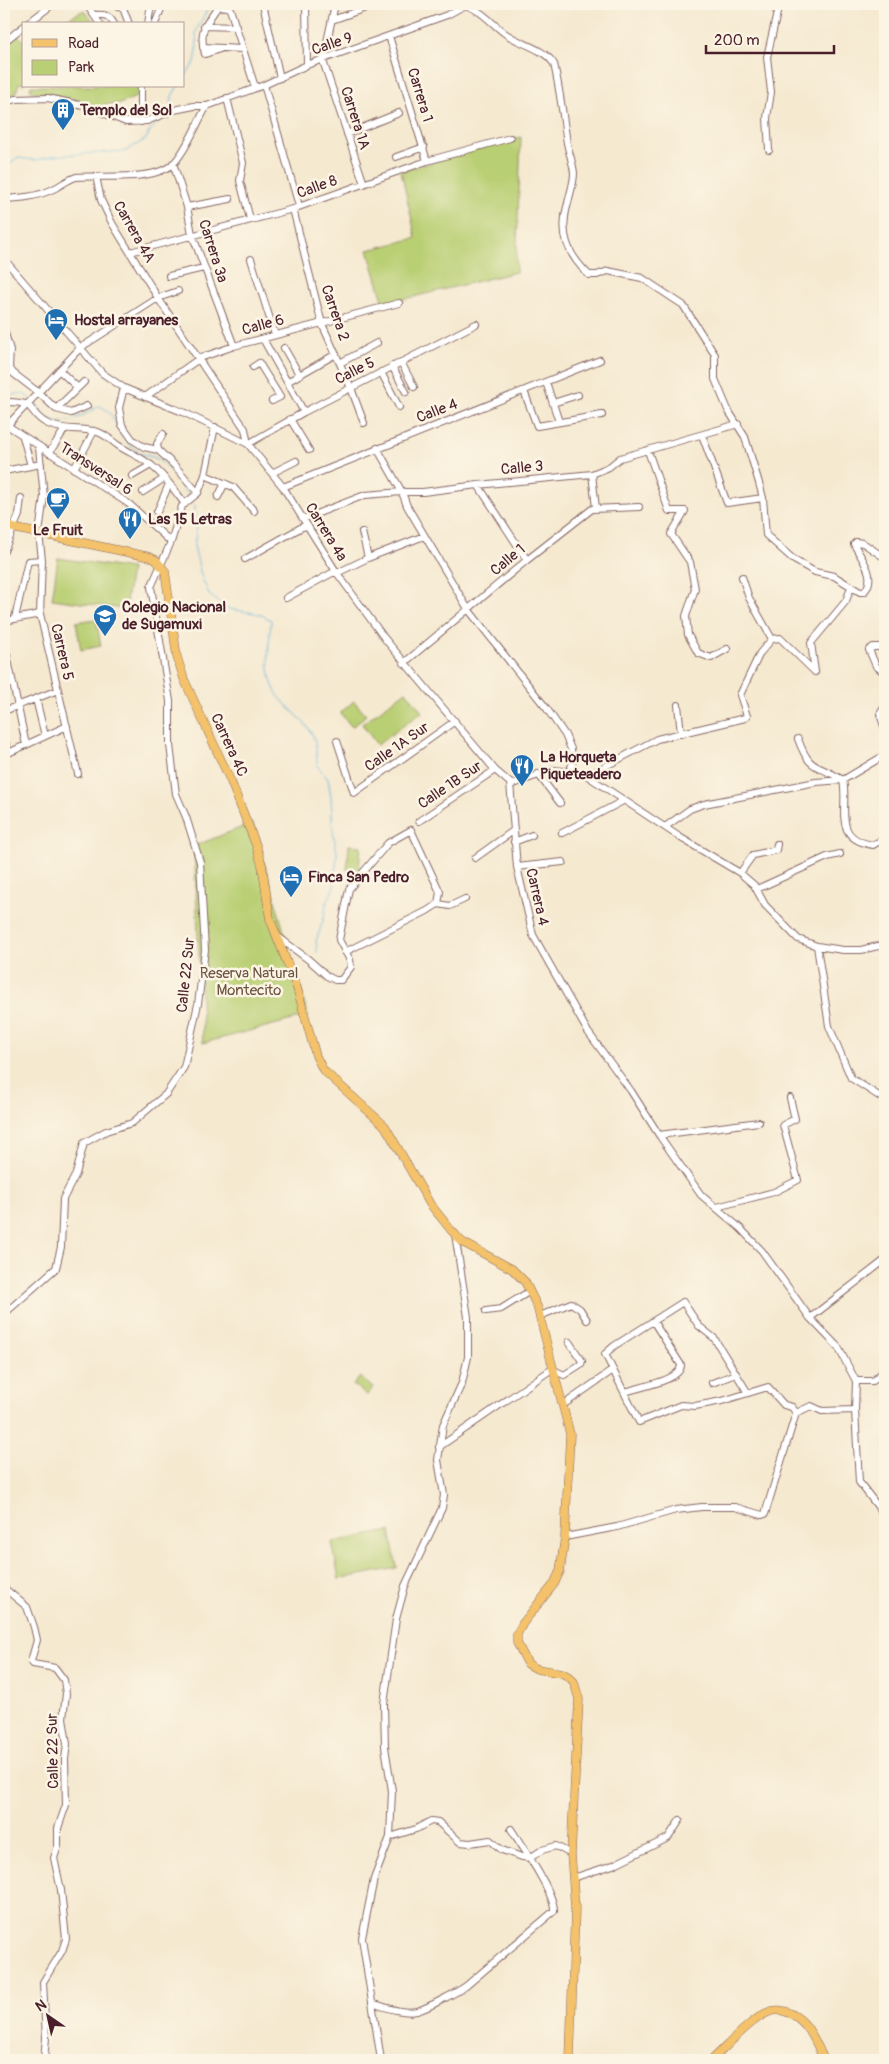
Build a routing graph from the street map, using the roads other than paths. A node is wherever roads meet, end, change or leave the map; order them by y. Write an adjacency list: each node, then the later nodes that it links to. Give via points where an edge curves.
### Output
1 (53, 4): 15 (street)
2 (86, 4): 13 (street)
3 (114, 4): 12 (street, via 118,8)
4 (151, 4): 19 (street)
5 (163, 4): 20 (street)
6 (263, 4): 29 (street)
7 (306, 4): 28 (street)
8 (335, 4): 14 (street)
9 (375, 4): 14 (street)
10 (465, 4): 24 (street, Calle 9, via 447,15); 105 (street, via 475,8 506,34 544,54 554,64 574,171 564,216 564,233 582,268 589,275 608,271 642,278 683,305 715,355 715,379 728,410)
11 (779, 4): 41 (street, via 768,57 771,92 767,118)
12 (124, 6): 18 (street)
13 (94, 14): 16 (street); 17 (street, via 110,17)
14 (332, 20): 27 (street)
15 (30, 22)
16 (99, 22)
17 (113, 22)
18 (128, 22)
19 (148, 22)
20 (156, 22)
21 (204, 26): 22 (street); 22 (street, via 221,6 230,9); 26 (street, via 201,37 206,55 220,49)
22 (236, 27): 26 (street)
23 (22, 28): 25 (street)
24 (389, 36): 27 (street, Calle 9); 40 (street, Carrera 1)
25 (4, 42)
26 (242, 49): 31 (street)
27 (323, 61): 28 (street, Calle 9); 38 (street, Carrera 1A)
28 (307, 65): 29 (street, Calle 9)
29 (280, 78): 30 (street, Calle 9)
30 (264, 85): 31 (street, Calle 9); 50 (street, Carrera 2)
31 (255, 87): 33 (street, Calle 9)
32 (141, 88): 37 (street)
33 (227, 98): 35 (street, Calle 9); 51 (street, via 243,163 240,181)
34 (4, 102): 37 (street, via 48,98 126,122)
35 (207, 106): 37 (street, Calle 9, via 171,110); 44 (street)
36 (399, 113): 38 (street)
37 (141, 122)
38 (347, 134): 46 (street, Carrera 1A)
39 (510, 138): 43 (street, Calle 8)
40 (424, 147): 42 (street); 43 (street, Carrera 1)
41 (769, 150)
42 (396, 156)
43 (427, 160): 46 (street, Calle 8)
44 (173, 163): 45 (street, via 163,170 144,175); 49 (street, Carrera 3ª)
45 (96, 176): 48 (street, via 76,177 33,197); 53 (street, Carrera 4A, via 101,200)
46 (364, 184): 50 (street, Calle 8)
47 (230, 198): 49 (street)
48 (4, 199)
49 (187, 207): 52 (street, Carrera 3ª)
50 (296, 208): 51 (street, Calle 8); 61 (street, Carrera 2)
51 (250, 219): 52 (street, Calle 8)
52 (192, 234): 53 (street, Calle 8); 56 (street, Carrera 3ª)
53 (130, 252): 59 (street, Carrera 4A)
54 (4, 259): 68 (street, Carrera 4ª)
55 (251, 259): 64 (street)
56 (204, 268): 57 (street); 67 (street, Carrera 3ª)
57 (169, 276)
58 (178, 291): 59 (street)
59 (158, 298): 68 (street); 71 (street, Carrera 4A)
60 (399, 304): 61 (street, Calle 6)
61 (322, 324): 64 (street, Calle 6); 70 (street, Carrera 2)
62 (476, 324): 73 (street, Calle 5)
63 (4, 330): 93 (street, via 10,350 9,367)
64 (275, 335): 65 (street, Calle 6)
65 (263, 339): 67 (street, Calle 6); 78 (street)
66 (377, 343): 74 (street)
67 (234, 346): 71 (street, Calle 6)
68 (80, 348): 77 (street); 87 (street, Carrera 4ª, via 102,373)
69 (284, 348): 80 (street)
70 (336, 354): 74 (street, Carrera 2); 80 (street)
71 (200, 358): 92 (street, Calle 6); 113 (street, Carrera 4A, via 245,428)
72 (600, 360): 84 (street, Calle 4)
73 (401, 362): 75 (street, Calle 5); 85 (street)
74 (340, 363): 88 (street, Carrera 2)
75 (392, 366): 79 (street, Calle 5); 90 (street)
76 (253, 367): 81 (street, via 259,363)
77 (59, 370): 86 (street); 93 (street)
78 (281, 372): 81 (street); 83 (street)
79 (382, 372): 88 (street, Calle 5); 98 (street)
80 (299, 374): 83 (street)
81 (269, 379): 94 (street, via 280,397)
82 (84, 382): 86 (street)
83 (287, 382): 100 (street)
84 (546, 382): 89 (street, Calle 4); 96 (street)
85 (414, 387)
86 (78, 388): 99 (street)
87 (124, 388): 92 (street, Carrera 4ª); 116 (street, via 119,408 122,425 132,440 144,448)
88 (351, 388): 100 (street, Calle 5); 103 (street, Carrera 2)
89 (524, 391): 104 (street, via 537,426); 115 (street, Calle 4)
90 (406, 392)
91 (578, 395): 96 (street)
92 (145, 397): 107 (street, Carrera 4ª)
93 (33, 398): 95 (street); 99 (street); 106 (street); 108 (street, via 41,420)
94 (272, 401)
95 (4, 402)
96 (553, 403): 104 (street)
97 (87, 406): 99 (street, via 72,413)
98 (399, 408)
99 (56, 409)
100 (304, 412): 102 (street, Calle 5)
101 (602, 415): 104 (street)
102 (290, 419): 113 (street, Calle 5); 117 (street)
103 (364, 422)
104 (559, 422)
105 (738, 424): 111 (street, Calle 3); 139 (street)
106 (5, 426): 112 (street, Transversal 6)
107 (215, 427): 113 (street, Carrera 4ª); 128 (street, Calle 22 Sur)
108 (65, 429): 109 (street); 119 (street)
109 (94, 430): 122 (street); 124 (street)
110 (163, 434): 116 (street, via 157,444)
111 (702, 435): 118 (street, Calle 3); 139 (street, via 727,503)
112 (23, 436): 114 (street, Transversal 6); 123 (street)
113 (248, 444): 126 (street, Carrera 4ª)
114 (40, 448): 119 (street, Transversal 6); 121 (street, Carrera 5)
115 (377, 448): 133 (street, Calle 4); 135 (street)
116 (158, 450): 138 (street, via 175,466)
117 (309, 450)
118 (648, 451): 127 (street, Calle 3, via 620,458); 170 (street, via 669,511 685,511 670,534 690,562 695,589 686,616 688,635 698,653 712,658)
119 (49, 453): 124 (street, Transversal 6)
120 (296, 461): 126 (street)
121 (41, 464): 123 (street); 149 (street, Carrera 5, via 44,496)
122 (151, 465): 129 (street); 130 (street)
123 (31, 466): 125 (street)
124 (74, 468): 151 (street, Transversal 6, via 129,504)
125 (4, 471)
126 (272, 473): 133 (street, Carrera 4ª)
127 (592, 474): 132 (street, Calle 3); 141 (street)
128 (205, 475): 131 (street); 138 (street, Calle 22 Sur)
129 (132, 476)
130 (167, 481): 134 (street); 138 (street); 143 (street)
131 (225, 483): 136 (street); 142 (street, via 233,487)
132 (478, 485): 135 (street, Calle 3); 157 (street)
133 (283, 487): 144 (street, Carrera 4ª)
134 (143, 492)
135 (402, 492): 144 (street, Calle 3, via 365,495); 150 (street)
136 (218, 497)
137 (21, 498): 147 (street)
138 (191, 498): 151 (street, Calle 22 Sur)
139 (763, 498): 161 (street, via 766,535 794,560 815,572 834,576)
140 (639, 507): 141 (street)
141 (596, 508): 157 (street, Calle 1)
142 (254, 511)
143 (157, 512)
144 (303, 518): 146 (street, Carrera 4ª)
145 (4, 523): 147 (main road)
146 (308, 526): 155 (street); 159 (street, Carrera 4ª)
147 (13, 528): 149 (main road); 152 (street)
148 (362, 532): 153 (street)
149 (39, 533): 156 (street, Carrera 5); 158 (main road, via 150,557)
150 (424, 536): 153 (street); 163 (street)
151 (171, 542): 158 (street, Calle 22 Sur)
152 (4, 551)
153 (368, 558): 159 (street)
154 (885, 558): 161 (street, via 863,543 856,542 857,550 867,564 868,588 860,592)
155 (245, 559)
156 (42, 560): 164 (street, Carrera 5); 165 (street, via 28,561)
157 (527, 560): 163 (street, Calle 1)
158 (162, 565): 215 (main road, Carrera 4C, via 177,657 256,845 270,919); 228 (street, Calle 22 Sur, via 151,587 170,701 170,745 176,794 200,862 205,950 198,1004 184,1067 166,1094 132,1122 84,1143 76,1174 63,1199 61,1247 56,1268)
159 (337, 573): 162 (street); 171 (street, Carrera 4ª)
160 (742, 578): 167 (street, via 748,598)
161 (851, 587): 167 (street, via 846,601 811,643 815,672 780,638)
162 (286, 598)
163 (468, 610): 171 (street, Calle 1); 191 (street, via 564,735 572,749)
164 (40, 614): 165 (street); 173 (street, Carrera 5)
165 (15, 618): 166 (street)
166 (4, 621)
167 (772, 639): 182 (street, via 760,653 740,695 747,716)
168 (4, 641): 177 (street)
169 (879, 647): 172 (street, via 869,650 876,666)
170 (727, 649)
171 (404, 662): 179 (street, Carrera 4ª)
172 (885, 673)
173 (58, 690): 174 (street); 180 (street, Carrera 5)
174 (36, 700): 177 (street); 183 (street)
175 (678, 705): 182 (street)
176 (885, 706): 181 (street, via 880,714)
177 (18, 707): 178 (street); 187 (street)
178 (4, 711)
179 (455, 721): 186 (street, Calle 1A Sur, via 354,793); 190 (street, Carrera 4ª)
180 (67, 726): 183 (street); 192 (street, Carrera 5)
181 (885, 729)
182 (681, 734): 194 (street, via 657,739)
183 (45, 736): 187 (street)
184 (4, 737): 188 (street)
185 (798, 739): 195 (street, via 811,764)
186 (337, 741)
187 (26, 745): 188 (street)
188 (6, 754)
189 (885, 755): 195 (street)
190 (495, 770): 196 (street, Carrera 4ª); 199 (street, Calle 1B Sur)
191 (570, 770): 193 (street); 194 (street)
192 (78, 774)
193 (538, 774): 196 (street); 198 (street)
194 (589, 775): 197 (street)
195 (843, 780): 200 (street, via 816,782 704,804 690,809); 204 (street, via 842,816 846,829 860,842 873,845)
196 (510, 783): 201 (street, Carrera 4)
197 (624, 801): 200 (street); 202 (street)
198 (560, 803)
199 (419, 821)
200 (665, 827): 211 (street)
201 (513, 831): 205 (street, Carrera 4); 208 (street)
202 (562, 833)
203 (532, 835): 205 (street)
204 (885, 838)
205 (514, 842): 210 (street, Carrera 4)
206 (777, 844): 211 (street, via 776,850 753,855)
207 (840, 854): 212 (street)
208 (475, 858)
209 (563, 862): 210 (street)
210 (517, 867): 222 (street, Carrera 4, via 533,935 588,1032)
211 (740, 873): 212 (street)
212 (757, 889): 216 (street, via 765,905 786,928 798,939)
213 (465, 898): 214 (street, via 450,906)
214 (438, 904): 218 (street); 218 (street, via 440,892 411,830 388,843 349,889 339,940)
215 (277, 936): 218 (street, via 335,980 341,980 351,967); 224 (main road, Carrera 4C, via 323,1070 385,1126 430,1204)
216 (817, 946): 217 (street, via 843,950); 220 (street, via 829,1026 851,1078)
217 (885, 948)
218 (345, 952)
219 (790, 1098): 223 (street, via 795,1119 783,1124 798,1180 774,1192)
220 (885, 1100)
221 (759, 1122): 222 (street)
222 (659, 1135): 223 (street, Carrera 4, via 701,1196)
223 (717, 1207): 230 (street, Carrera 4, via 762,1251)
224 (455, 1234): 226 (main road, Carrera 4C, via 462,1242 512,1269); 245 (street, via 468,1317 468,1357 462,1384 443,1425)
225 (885, 1260): 230 (street)
226 (530, 1291): 227 (street, via 501,1309); 229 (main road, Carrera 4C)
227 (486, 1311)
228 (4, 1314)
229 (540, 1316): 231 (street, via 571,1303); 234 (main road, Carrera 4C)
230 (810, 1318): 238 (street, Carrera 4, via 838,1347)
231 (587, 1320)
232 (653, 1321): 235 (street, via 605,1354); 237 (street, via 683,1302 699,1326 714,1338); 240 (street, via 681,1370 654,1384)
233 (569, 1342): 234 (street, via 581,1364 564,1375)
234 (552, 1369): 242 (main road, Carrera 4C); 245 (street)
235 (613, 1370): 240 (street); 242 (street)
236 (885, 1370): 238 (street, via 873,1380)
237 (736, 1374): 239 (street); 241 (street)
238 (856, 1382): 243 (street)
239 (712, 1383)
240 (625, 1392): 241 (street, via 639,1422 681,1405 695,1406)
241 (748, 1394): 244 (street, via 768,1387 784,1405)
242 (563, 1405): 247 (main road, Carrera 4C, via 570,1434)
243 (856, 1407): 244 (street, via 822,1411 811,1406); 246 (street, via 859,1482)
244 (796, 1412): 247 (street, via 762,1516 735,1507 702,1507 676,1510)
245 (439, 1447): 251 (street, via 444,1495 442,1508 405,1586 396,1619 384,1704 385,1747 392,1791)
246 (885, 1516)
247 (566, 1537): 252 (main road, Carrera 4C, via 560,1571 554,1584 523,1623 517,1643 528,1664 537,1669 562,1673 574,1682 577,1690)
248 (4, 1588): 256 (street, Calle 22 Sur, via 26,1607 34,1627 37,1640 31,1661 60,1673 66,1694 63,1718 68,1744 65,1758 66,1805 58,1828 54,1858 66,1939 42,1982 46,2038)
249 (680, 1820): 254 (street, via 668,1838 613,1865)
250 (511, 1829): 253 (street)
251 (390, 1837): 253 (street, via 431,1821 438,1822 460,1842 490,1840 502,1850); 255 (street, via 374,1879 362,1938)
252 (571, 1854): 253 (street, via 556,1846); 254 (main road, Carrera 4C)
253 (530, 1858): 255 (street, via 554,1911 456,1993 416,2011)
254 (573, 1878): 258 (main road, Carrera 4C)
255 (372, 2003): 257 (street)
256 (44, 2060)
257 (381, 2060)
258 (570, 2060)
259 (712, 2060): 260 (main road, via 758,2018 774,2010 798,2017 807,2027)
260 (824, 2060)

